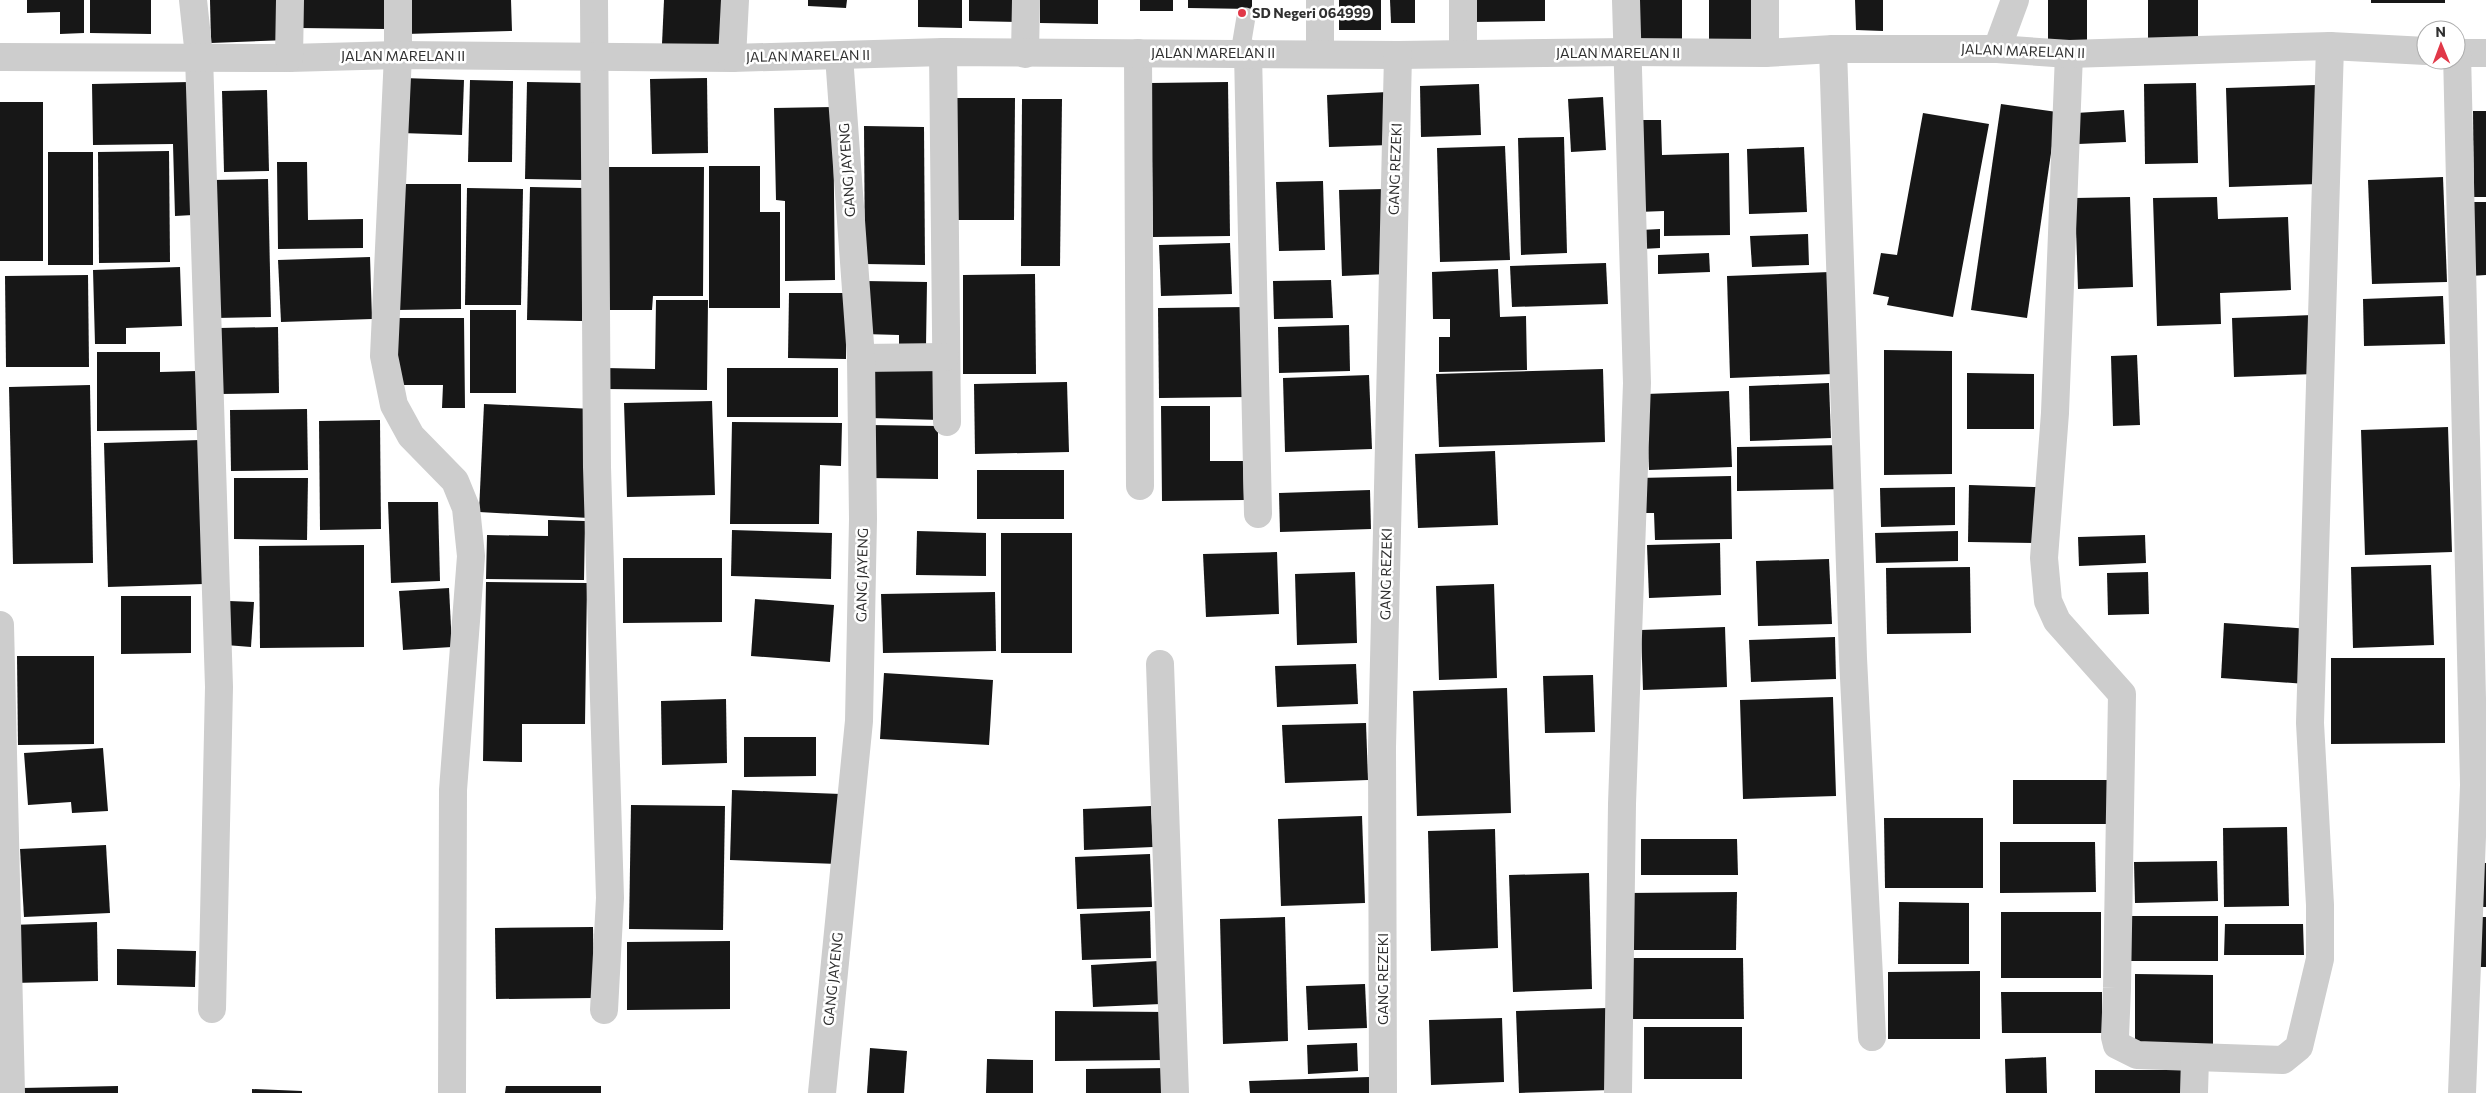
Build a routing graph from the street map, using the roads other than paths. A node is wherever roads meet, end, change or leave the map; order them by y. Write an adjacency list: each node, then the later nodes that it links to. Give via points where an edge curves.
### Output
1 (193, 0): 30 (street)
2 (290, 0): 34 (street)
3 (398, 0): 28 (street)
4 (594, 0): 31 (street)
5 (735, 0): 35 (street)
6 (1026, 0): 24 (street)
7 (1320, 0): 21 (street)
8 (1463, 0): 25 (street)
9 (1626, 0): 18 (street)
10 (1765, 0): 26 (street)
11 (2015, 0): 15 (street)
12 (1246, 17): 20 (lane)
13 (2330, 46): 16 (street, JALAN MARELAN II); 27 (street, JALAN MARELAN II); 48 (street, via 2310,723 2320,959 2299,1047 2283,1060)
14 (1833, 49): 15 (street, JALAN MARELAN II); 26 (street, JALAN MARELAN II); 47 (street, via 1853,658)
15 (1997, 49): 27 (street, JALAN MARELAN II)
16 (2416, 50)
17 (942, 52): 24 (street, JALAN MARELAN II); 32 (street, JALAN MARELAN II); 37 (street)
18 (1627, 52): 25 (street, JALAN MARELAN II); 26 (street, JALAN MARELAN II); 54 (street, via 1637,383 1622,804)
19 (1138, 53): 20 (street, JALAN MARELAN II); 24 (street, JALAN MARELAN II); 40 (street)
20 (1244, 53): 21 (street, JALAN MARELAN II); 41 (street)
21 (1320, 53): 29 (street, JALAN MARELAN II)
22 (2466, 53): 23 (street)
23 (2486, 53)
24 (1025, 54)
25 (1463, 54): 29 (street, JALAN MARELAN II)
26 (1765, 54)
27 (2069, 54): 48 (street, via 2055,413 2044,558 2048,601 2057,621 2122,694 2117,1045 2137,1055)
28 (398, 55): 31 (street, JALAN MARELAN II); 34 (street, JALAN MARELAN II); 50 (street, via 384,356 394,404 411,436 454,481 466,508 471,556 453,790)
29 (1398, 55): 53 (street, GANG REZEKI, via 1382,748)
30 (199, 56): 33 (street, JALAN MARELAN II); 34 (street, JALAN MARELAN II); 45 (street, via 219,686)
31 (594, 56): 35 (street, JALAN MARELAN II); 46 (street, via 597,467 610,898)
32 (839, 56): 35 (street, JALAN MARELAN II); 38 (street, GANG JAYENG)
33 (0, 57)
34 (289, 58)
35 (732, 58)
36 (2458, 70): 44 (street)
37 (945, 357): 38 (street); 39 (street)
38 (861, 358): 51 (street, GANG JAYENG, via 863,519 859,721)
39 (947, 422)
40 (1140, 486)
41 (1258, 514)
42 (0, 625): 49 (street)
43 (1160, 664): 52 (street)
44 (2480, 784): 56 (street)
45 (212, 1009)
46 (604, 1010)
47 (1872, 1037)
48 (2195, 1058): 55 (street)
49 (11, 1093)
50 (452, 1093)
51 (822, 1093)
52 (1175, 1093)
53 (1383, 1093)
54 (1618, 1093)
55 (2194, 1093)
56 (2462, 1093)

